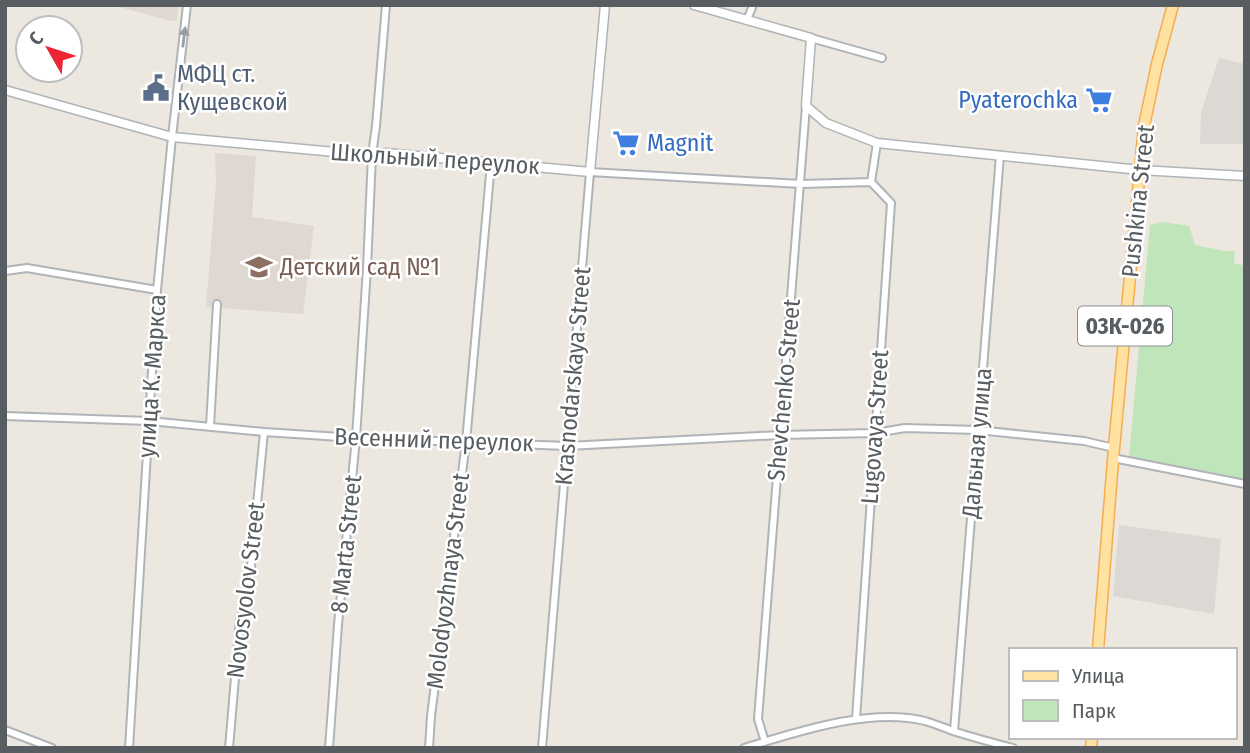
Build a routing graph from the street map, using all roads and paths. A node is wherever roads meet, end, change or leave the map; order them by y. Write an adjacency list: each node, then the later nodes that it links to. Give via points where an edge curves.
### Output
1 (187, 5): 12 (street, улица К. Маркса, one-way to 1)
2 (386, 5): 14 (street, 8 Marta Street)
3 (605, 5): 18 (street, Krasnodarskaya Street)
4 (694, 5): 7 (street)
5 (753, 5): 7 (street)
6 (1173, 5): 17 (main road, Pushkina Street / 03К-026, via 1150,94)
7 (747, 20): 8 (street)
8 (811, 38): 9 (street); 11 (street, Shevchenko Street)
9 (882, 58)
10 (5, 90): 12 (street, Школьный переулок)
11 (806, 106): 13 (street, via 826,123); 21 (street, Shevchenko Street)
12 (172, 137): 14 (street, Школьный переулок); 23 (street, улица К. Маркса)
13 (877, 144): 15 (street); 20 (street)
14 (372, 155): 16 (street, Школьный переулок); 32 (street, 8 Marta Street)
15 (1000, 155): 17 (street); 28 (street, Дальная улица)
16 (491, 163): 18 (street, Школьный переулок); 33 (street, Molodyozhnaya Street)
17 (1140, 170): 19 (street); 35 (main road, Pushkina Street / 03К-026)
18 (590, 172): 21 (street, Школьный переулок); 34 (street, Krasnodarskaya Street)
19 (1245, 176)
20 (871, 182): 21 (street, Школьный переулок); 30 (street, Lugovaya Street, via 891,204)
21 (801, 184): 31 (street, Shevchenko Street)
22 (5, 271): 23 (street, via 27,268)
23 (157, 290): 26 (street, улица К. Маркса)
24 (218, 304): 27 (street)
25 (5, 416): 26 (street, Весенний переулок)
26 (149, 421): 27 (street, Весенний переулок); 43 (street, улица К. Маркса)
27 (210, 426): 29 (street, Весенний переулок)
28 (978, 430): 30 (street, Весенний переулок, via 905,428); 35 (street, Весенний переулок, via 1084,441); 40 (street, Дальная улица)
29 (264, 432): 32 (street, Весенний переулок); 44 (street, Novosyolov Street)
30 (875, 433): 31 (street, Весенний переулок); 38 (street, Lugovaya Street)
31 (780, 435): 34 (street, Весенний переулок); 41 (street, Shevchenko Street, via 758,719)
32 (356, 438): 33 (street, Весенний переулок); 45 (street, 8 Marta Street)
33 (466, 442): 34 (street, Весенний переулок); 46 (street, Molodyozhnaya Street)
34 (567, 446): 47 (street, Krasnodarskaya Street)
35 (1114, 453): 36 (street, Весенний переулок); 37 (main road, Pushkina Street / 03К-026)
36 (1245, 484)
37 (1098, 648)
38 (856, 719): 40 (street, via 923,720); 41 (street)
39 (5, 730): 42 (street)
40 (954, 731): 49 (street)
41 (765, 741): 48 (street)
42 (52, 748)
43 (129, 748)
44 (229, 748)
45 (329, 748)
46 (429, 748)
47 (542, 748)
48 (744, 748)
49 (1013, 748)

